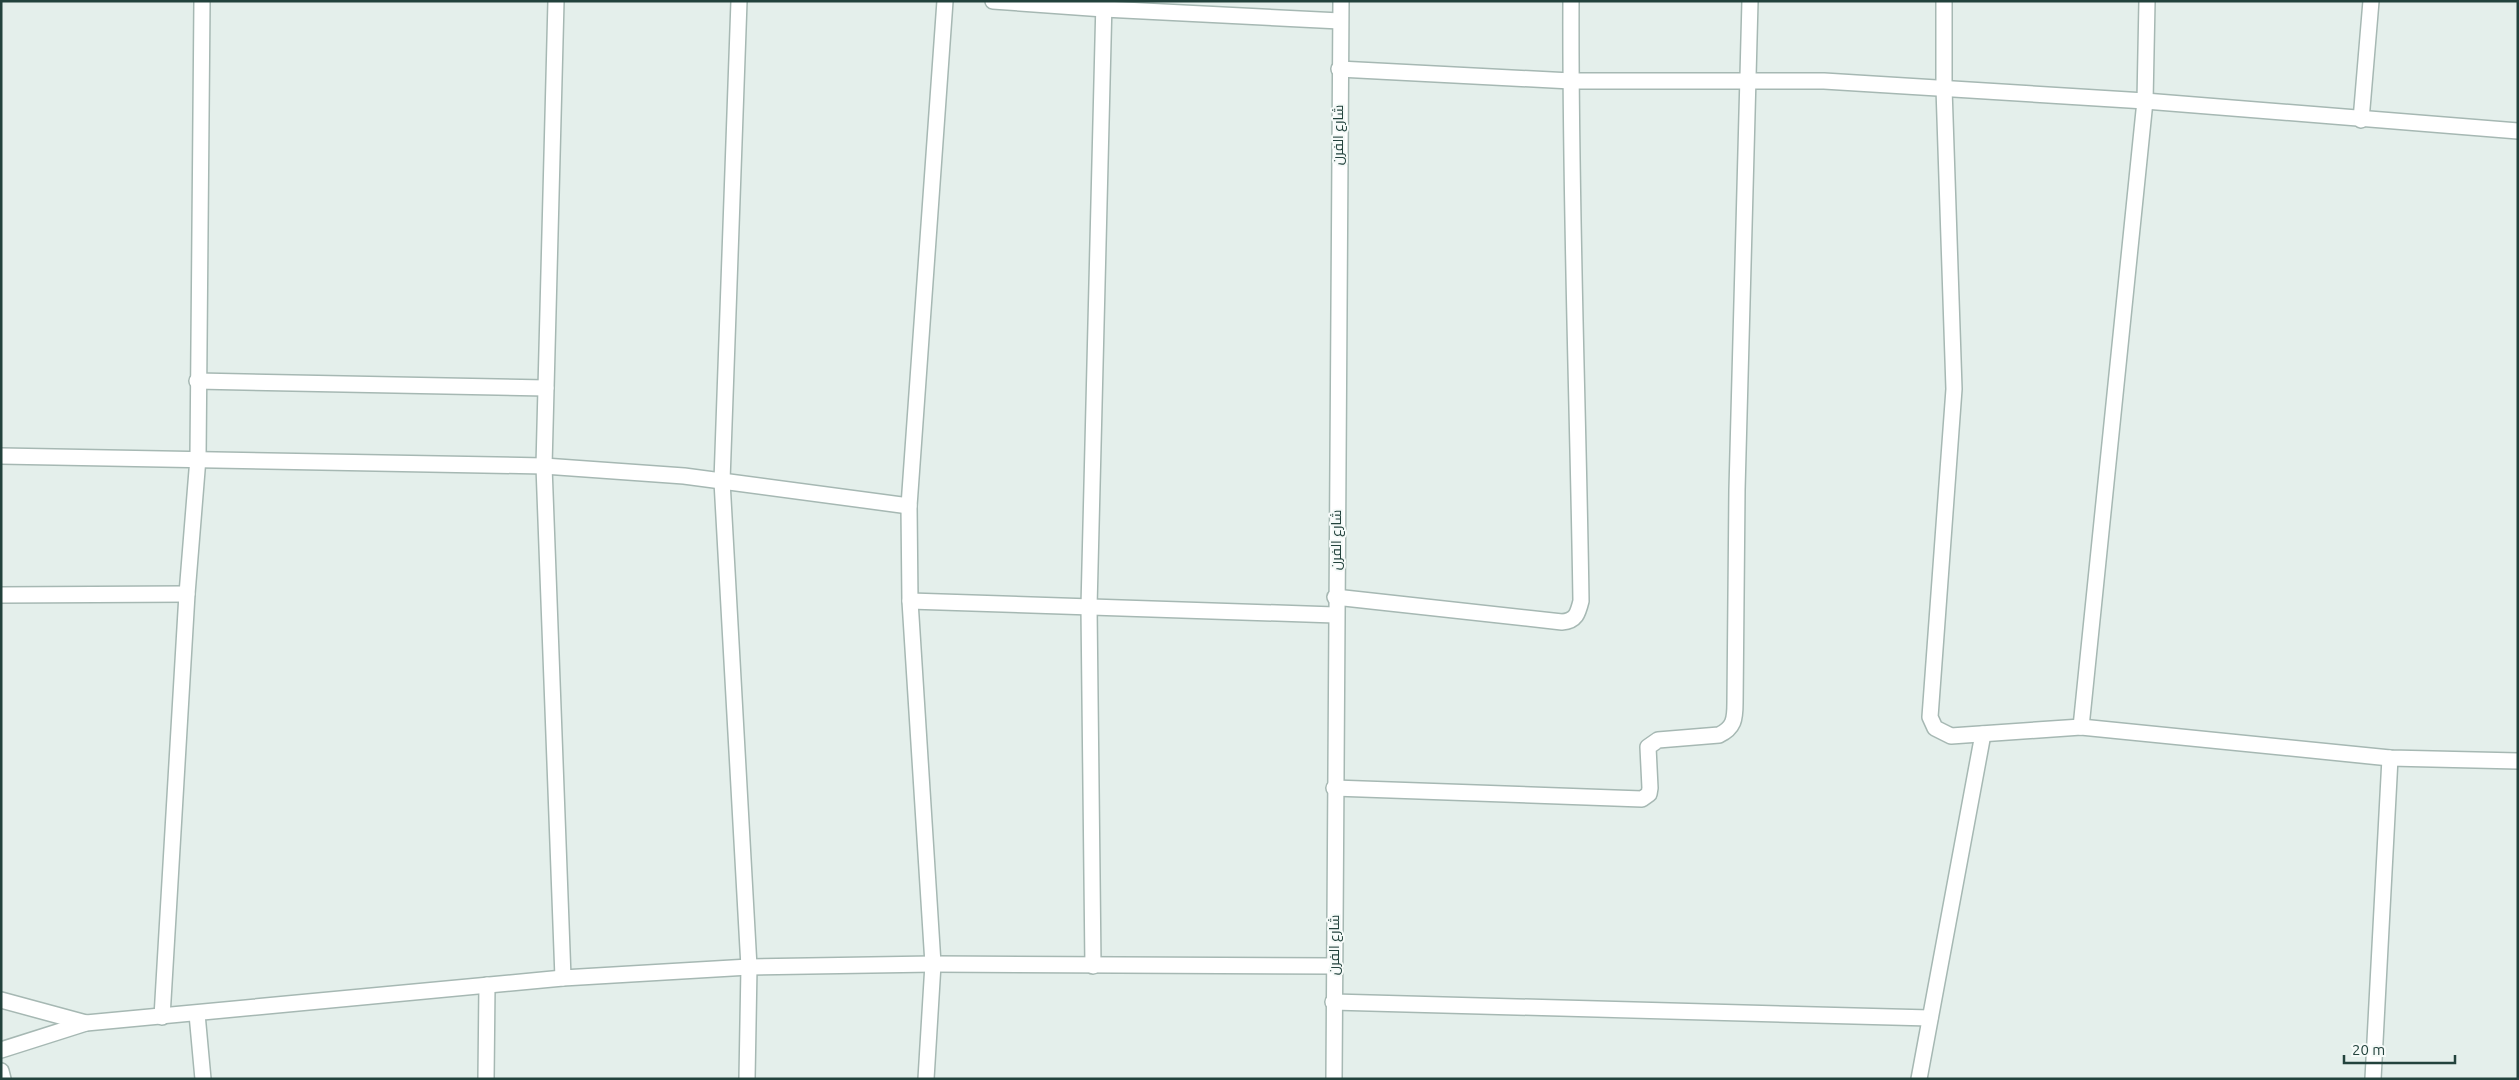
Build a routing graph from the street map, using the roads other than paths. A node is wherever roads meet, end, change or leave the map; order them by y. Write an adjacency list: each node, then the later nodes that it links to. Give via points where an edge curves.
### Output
1 (202, 1): 21 (street)
2 (556, 1): 22 (street)
3 (739, 1): 26 (street)
4 (945, 1): 27 (street)
5 (993, 1): 12 (street)
6 (1340, 1): 13 (street, شارع الفرن)
7 (1571, 1): 15 (street)
8 (1750, 1): 16 (street)
9 (1944, 1): 17 (street)
10 (2147, 1): 18 (street)
11 (2371, 1): 19 (street)
12 (1104, 5): 13 (street); 32 (street)
13 (1340, 21): 14 (street, شارع الفرن)
14 (1339, 69): 15 (street); 30 (street, شارع الفرن)
15 (1571, 81): 16 (street); 30 (street, via 1581,601 1578,614 1562,622)
16 (1750, 81): 17 (street, via 1824,81); 38 (street, via 1732,725 1719,735 1658,740 1650,744 1650,788 1649,794 1642,799)
17 (1944, 88): 18 (street); 35 (street, via 1954,389 1930,717 1935,728 1943,734)
18 (2145, 101): 19 (street); 34 (street)
19 (2361, 120): 20 (street)
20 (2518, 132)
21 (197, 381): 22 (street); 24 (street)
22 (546, 388): 25 (street)
23 (1, 456): 24 (street)
24 (198, 458): 25 (street); 28 (street)
25 (544, 466): 26 (street); 43 (street)
26 (722, 481): 27 (street); 42 (street)
27 (909, 506): 31 (street)
28 (187, 594): 29 (street); 48 (street)
29 (1, 595)
30 (1335, 597): 33 (street, شارع الفرن)
31 (910, 601): 32 (street); 39 (street)
32 (1089, 607): 33 (street); 40 (street)
33 (1335, 615): 38 (street, شارع الفرن)
34 (2081, 727): 35 (street); 36 (street)
35 (1983, 734): 49 (street)
36 (2390, 758): 37 (street); 60 (street)
37 (2518, 761)
38 (1334, 788): 41 (street, شارع الفرن)
39 (933, 964): 40 (street); 42 (street); 57 (street)
40 (1093, 966): 41 (street)
41 (1334, 966): 46 (street, شارع الفرن)
42 (749, 967): 43 (street); 56 (street)
43 (563, 978): 44 (street)
44 (487, 985): 47 (street); 55 (street)
45 (1, 1000): 50 (street)
46 (1334, 1002): 49 (street); 58 (street, شارع الفرن)
47 (197, 1014): 48 (street); 54 (street)
48 (162, 1017): 50 (street)
49 (1930, 1018): 59 (street)
50 (86, 1023): 51 (street)
51 (1, 1050)
52 (1, 1071): 53 (street)
53 (3, 1079)
54 (203, 1079)
55 (486, 1079)
56 (747, 1079)
57 (926, 1079)
58 (1334, 1079)
59 (1919, 1079)
60 (2373, 1079)

